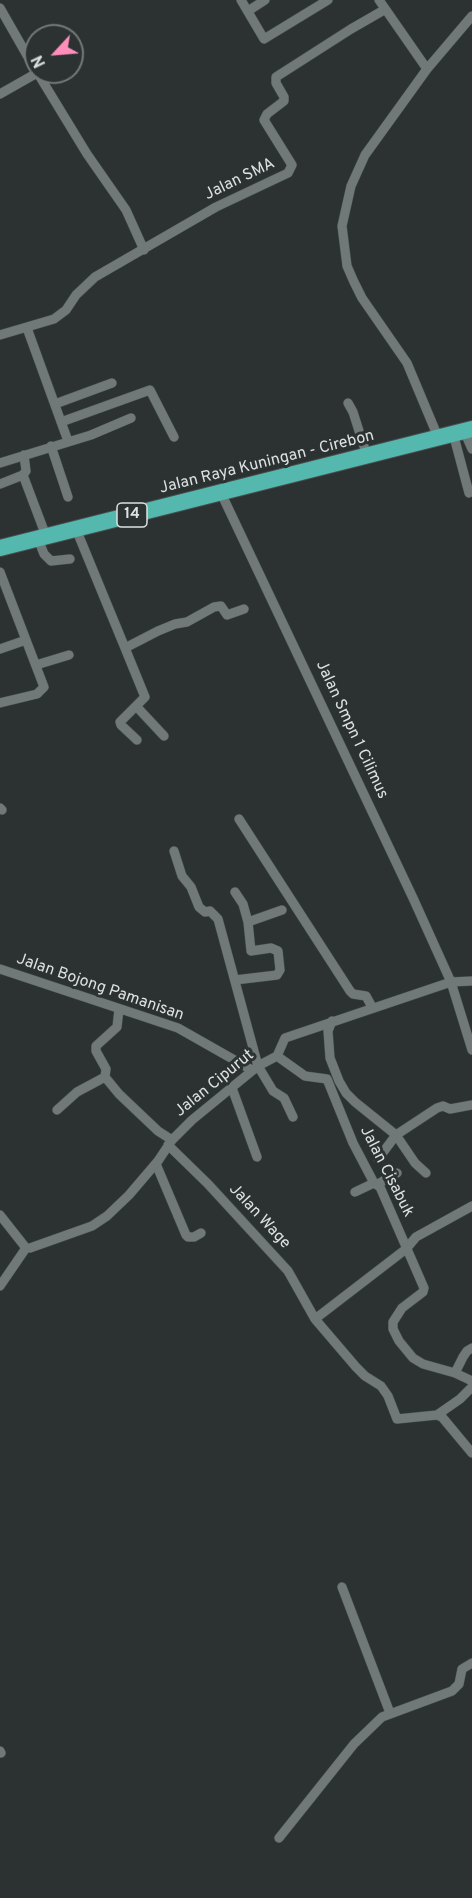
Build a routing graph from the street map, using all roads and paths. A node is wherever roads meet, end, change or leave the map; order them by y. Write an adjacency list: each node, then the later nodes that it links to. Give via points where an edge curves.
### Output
1 (241, 0): 7 (street)
2 (265, 0): 7 (street)
3 (328, 0): 7 (street, via 264,39)
4 (379, 0): 6 (street)
5 (0, 8): 9 (street)
6 (384, 10): 10 (street); 14 (street, Jalan SMA, via 276,78 284,101 264,120 292,165 288,173 216,207)
7 (248, 11)
8 (472, 16): 10 (street)
9 (24, 50)
10 (427, 69): 22 (street, via 365,155 351,186 342,226 347,266 362,298)
11 (24, 80): 13 (street)
12 (44, 84): 14 (street, via 126,210)
13 (0, 94)
14 (144, 250): 15 (street, Jalan SMA, via 95,277 54,320)
15 (27, 328): 16 (street, Jalan SMA); 19 (street)
16 (0, 335)
17 (112, 383): 19 (street)
18 (348, 403): 28 (street)
19 (55, 404): 21 (street)
20 (131, 418): 24 (street)
21 (61, 422): 23 (street, via 150,390); 24 (street)
22 (457, 433): 26 (street); 28 (highway, Jalan Raya Kuningan - Cirebon / 14); 32 (street)
23 (174, 437)
24 (68, 441): 25 (street)
25 (51, 446): 27 (street); 34 (street)
26 (472, 449)
27 (24, 455): 29 (street); 30 (street)
28 (367, 456): 33 (highway, Jalan Raya Kuningan - Cirebon / 14)
29 (0, 463)
30 (23, 475): 31 (street); 36 (street)
31 (0, 484)
32 (469, 493)
33 (221, 494): 35 (highway, Jalan Raya Kuningan - Cirebon / 14); 58 (street, Jalan Smpn 1 Cilimus)
34 (68, 498)
35 (76, 529): 36 (highway, Jalan Raya Kuningan - Cirebon / 14); 42 (street)
36 (42, 538): 37 (highway, Jalan Raya Kuningan - Cirebon / 14); 38 (street, via 44,554 51,561)
37 (0, 548)
38 (70, 559)
39 (0, 572): 41 (street)
40 (244, 609): 42 (street, via 227,615 221,606 214,607)
41 (26, 640): 43 (street); 45 (street)
42 (125, 648): 47 (street, via 145,695)
43 (0, 649)
44 (69, 655): 45 (street)
45 (36, 665): 46 (street, via 44,687 41,692)
46 (0, 703)
47 (136, 706): 48 (street); 49 (street, via 120,722)
48 (164, 736)
49 (137, 740)
50 (239, 819): 59 (street, via 350,991 366,996)
51 (174, 851): 56 (street, via 199,907 218,919)
52 (235, 892): 54 (street)
53 (282, 910): 54 (street)
54 (248, 922): 56 (street, via 250,951 278,951 280,970 277,975)
55 (0, 969): 60 (street, Jalan Bojong Pamanisan)
56 (235, 980): 64 (street)
57 (472, 981): 58 (street, Jalan Cipurut)
58 (451, 982): 59 (street, Jalan Cipurut); 62 (street, Jalan Smpn 1 Cilimus)
59 (372, 1007): 61 (street, Jalan Cipurut)
60 (119, 1010): 64 (street, Jalan Bojong Pamanisan, via 178,1028); 65 (street, via 117,1027 96,1046 106,1069)
61 (332, 1021): 63 (street, Jalan Cipurut, via 285,1038); 70 (street, via 328,1031 330,1058 339,1081 355,1102)
62 (472, 1050)
63 (277, 1056): 64 (street, Jalan Cipurut); 77 (street, Jalan Cisabuk, via 305,1076 327,1079 352,1143)
64 (255, 1068): 66 (street, Jalan Cipurut); 69 (street, via 273,1091 284,1098)
65 (105, 1077): 68 (street, via 77,1092); 71 (street, Jalan Wage)
66 (232, 1088): 71 (street, Jalan Cipurut); 72 (street)
67 (472, 1105): 70 (street, via 437,1108)
68 (57, 1110)
69 (293, 1116)
70 (396, 1136): 73 (street); 76 (street)
71 (170, 1142): 74 (street, Jalan Cipurut); 85 (street, Jalan Wage, via 288,1271)
72 (257, 1157)
73 (378, 1159)
74 (156, 1164): 81 (street, via 186,1235 194,1237); 82 (street, Jalan Cipurut, via 129,1195 92,1226)
75 (397, 1173): 77 (street)
76 (426, 1173)
77 (376, 1184): 78 (street); 83 (street, Jalan Cisabuk)
78 (355, 1192)
79 (472, 1206): 83 (street, via 416,1238)
80 (0, 1215): 82 (street)
81 (201, 1233)
82 (27, 1248): 84 (street)
83 (406, 1249): 85 (street); 87 (street, Jalan Cisabuk, via 424,1289 402,1308 393,1329 413,1358)
84 (0, 1286)
85 (315, 1319): 90 (street, Jalan Wage, via 356,1367 381,1386 397,1419)
86 (472, 1348): 87 (street)
87 (455, 1373): 88 (street, Jalan Cisabuk)
88 (472, 1381)
89 (472, 1387): 90 (street)
90 (437, 1415): 91 (street, via 447,1421)
91 (472, 1453)
92 (342, 1587): 94 (street)
93 (472, 1663): 94 (street, via 463,1666 459,1684 452,1691)
94 (390, 1713): 95 (street, via 354,1744)
95 (279, 1838)

